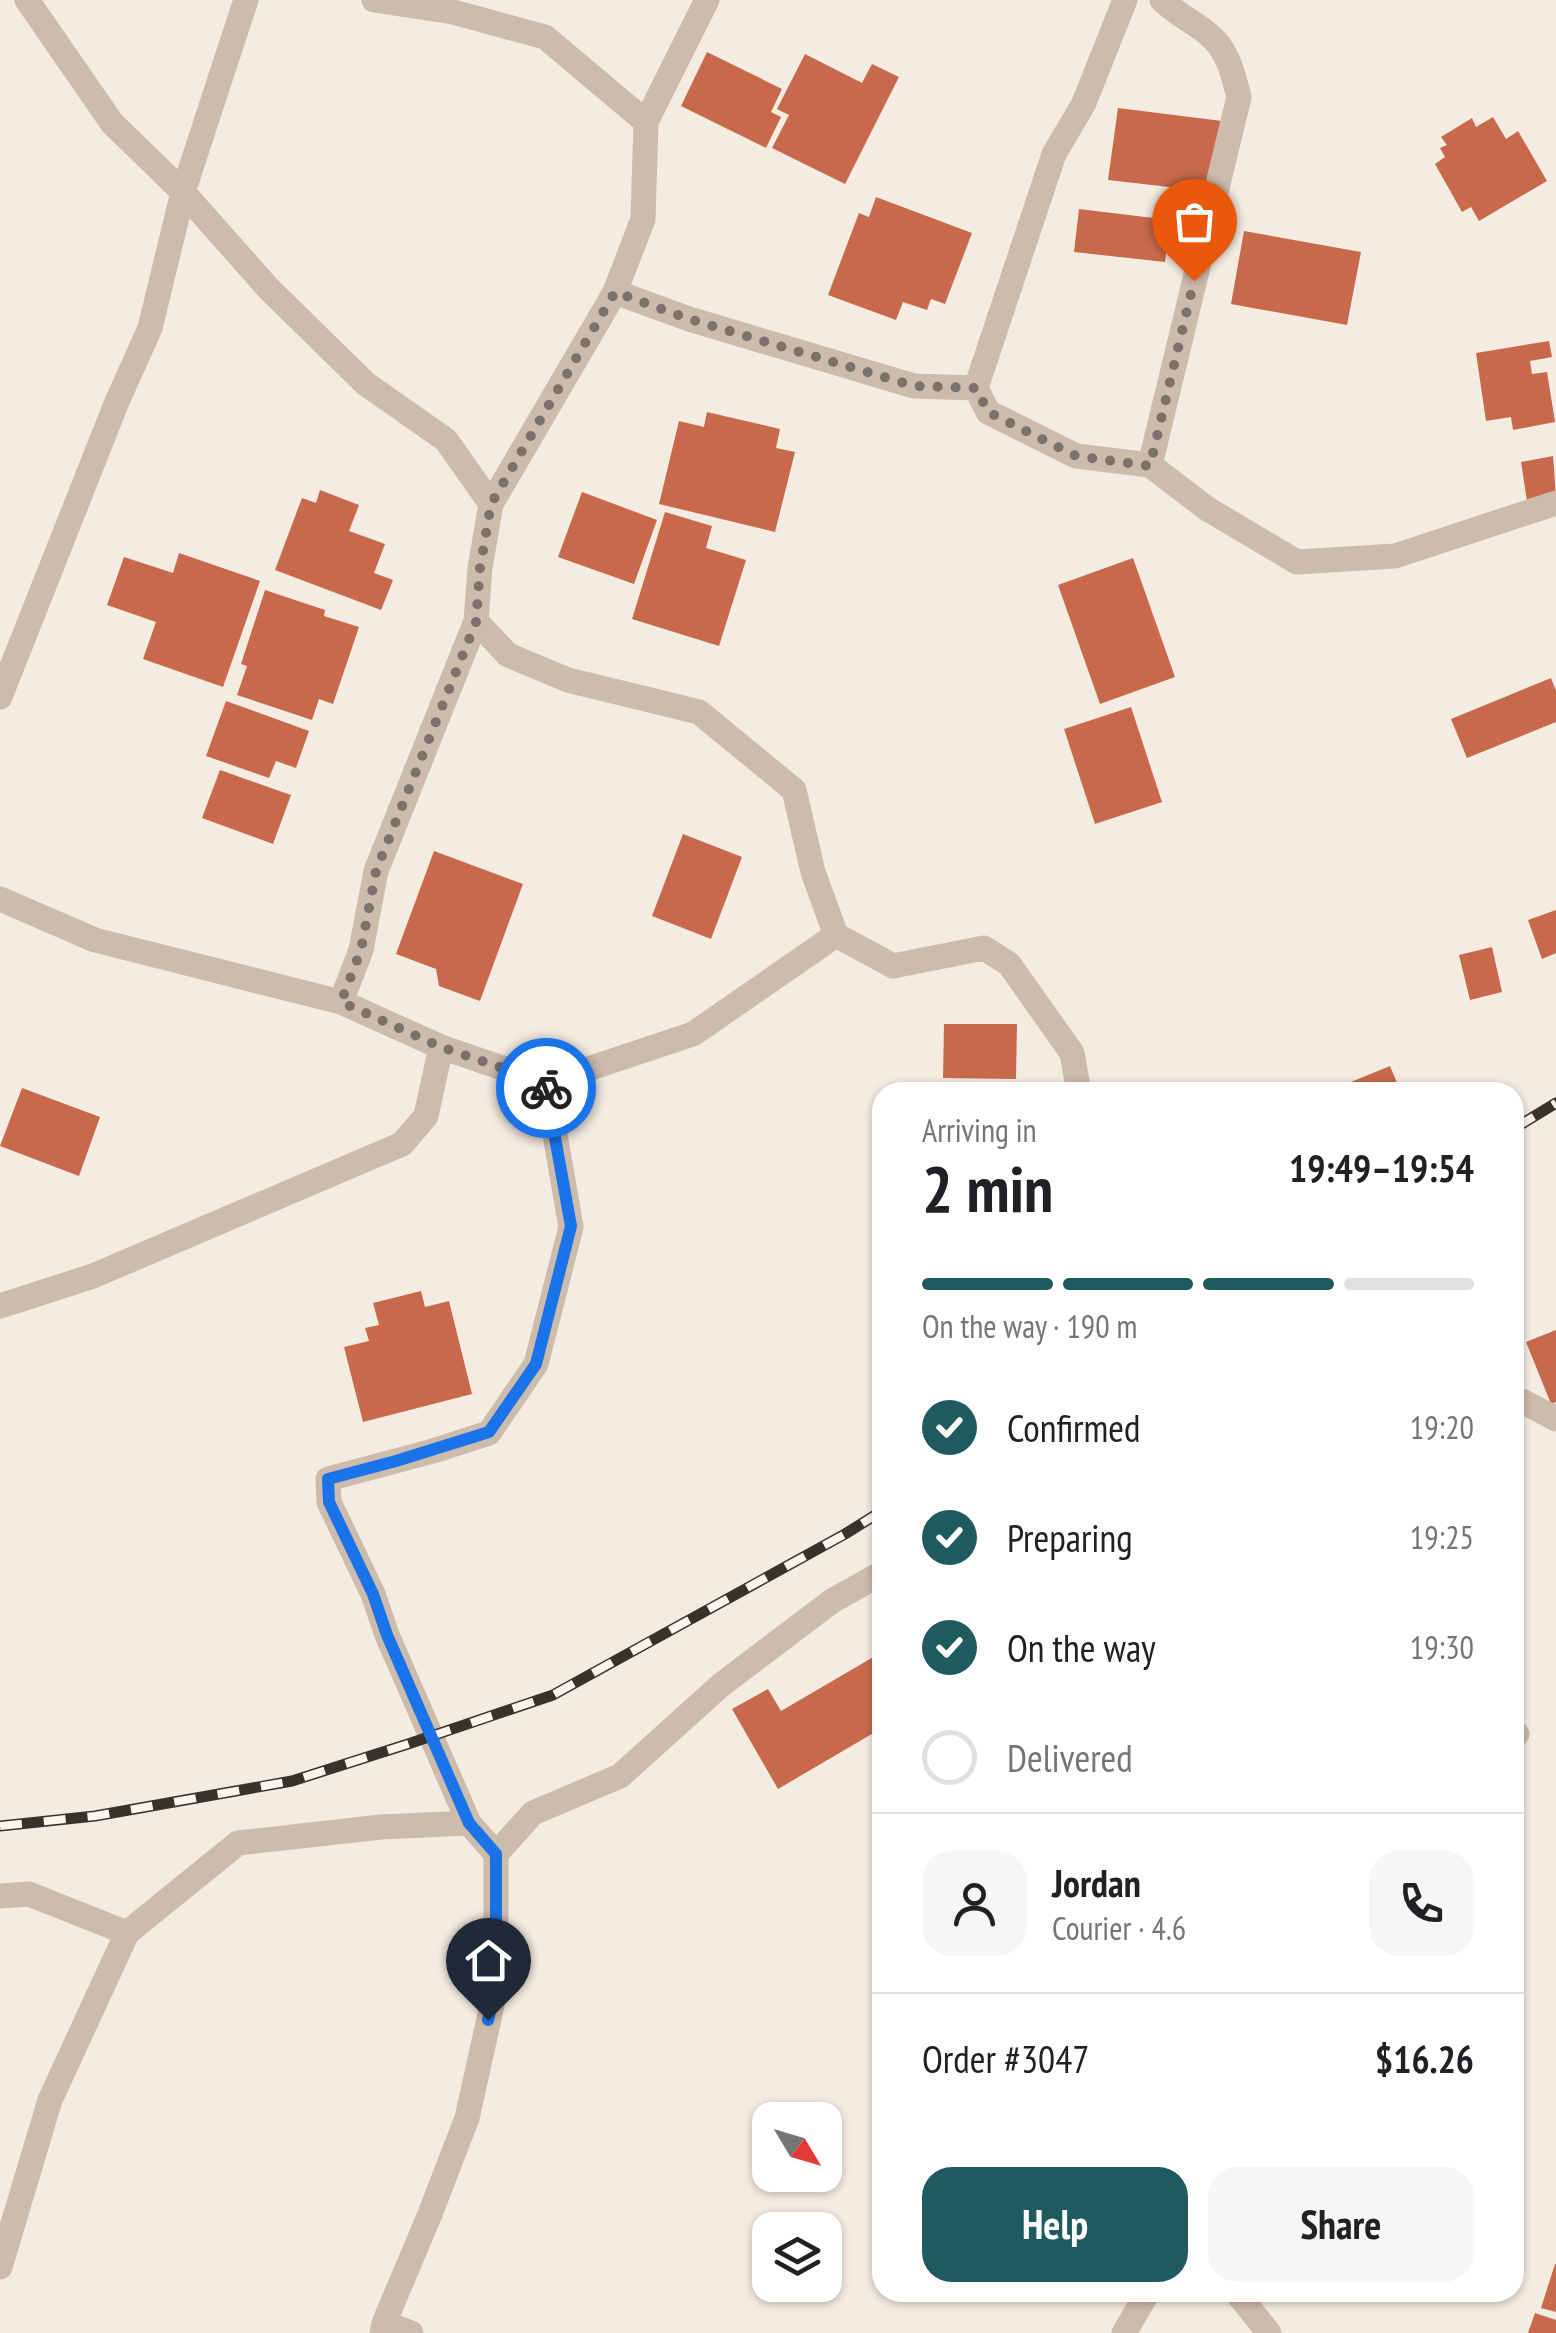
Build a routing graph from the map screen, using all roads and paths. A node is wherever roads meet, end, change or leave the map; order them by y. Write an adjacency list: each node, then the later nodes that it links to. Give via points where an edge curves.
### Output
1 (27, 0): 8 (street, via 112,123)
2 (246, 0): 8 (street)
3 (374, 0): 7 (street, via 545,36)
4 (707, 0): 7 (street)
5 (1124, 0): 10 (street, via 1084,103 1054,154)
6 (1162, 0): 11 (street, via 1210,35 1230,62 1239,97)
7 (646, 122): 9 (street, via 643,219)
8 (182, 192): 13 (street, via 366,384 446,440); 15 (street, via 150,328)
9 (615, 292): 10 (street, via 914,386); 13 (street)
10 (976, 388): 11 (street, via 988,412 1076,456)
11 (1150, 466): 12 (street, via 1296,562 1395,556)
12 (1556, 503)
13 (491, 504): 14 (street)
14 (476, 622): 17 (street, via 508,655 568,680 700,712 794,790); 18 (street, via 376,871 361,950)
15 (0, 697)
16 (0, 899): 18 (street, via 95,940)
17 (836, 935): 20 (street, via 893,966 984,948 1009,964 1072,1053); 21 (street, via 693,1034)
18 (341, 1002): 19 (street)
19 (441, 1047): 21 (street); 22 (street, via 426,1116 402,1144 93,1276)
20 (1077, 1082)
21 (546, 1083): 26 (street, via 571,1226 536,1364 489,1432 328,1479 329,1502)
22 (0, 1306)
23 (1524, 1401): 24 (street)
24 (1556, 1419)
25 (872, 1579): 27 (street, via 722,1685 620,1776 533,1813)
26 (469, 1823): 27 (street); 29 (street, via 238,1843)
27 (496, 1854): 33 (street, via 496,1987 466,2118)
28 (0, 1896): 29 (street, via 29,1894)
29 (127, 1933): 30 (street, via 50,2100)
30 (0, 2267)
31 (1142, 2302): 35 (street)
32 (1244, 2302): 36 (street)
33 (383, 2328): 34 (street)
34 (411, 2333)
35 (1124, 2333)
36 (1269, 2333)

